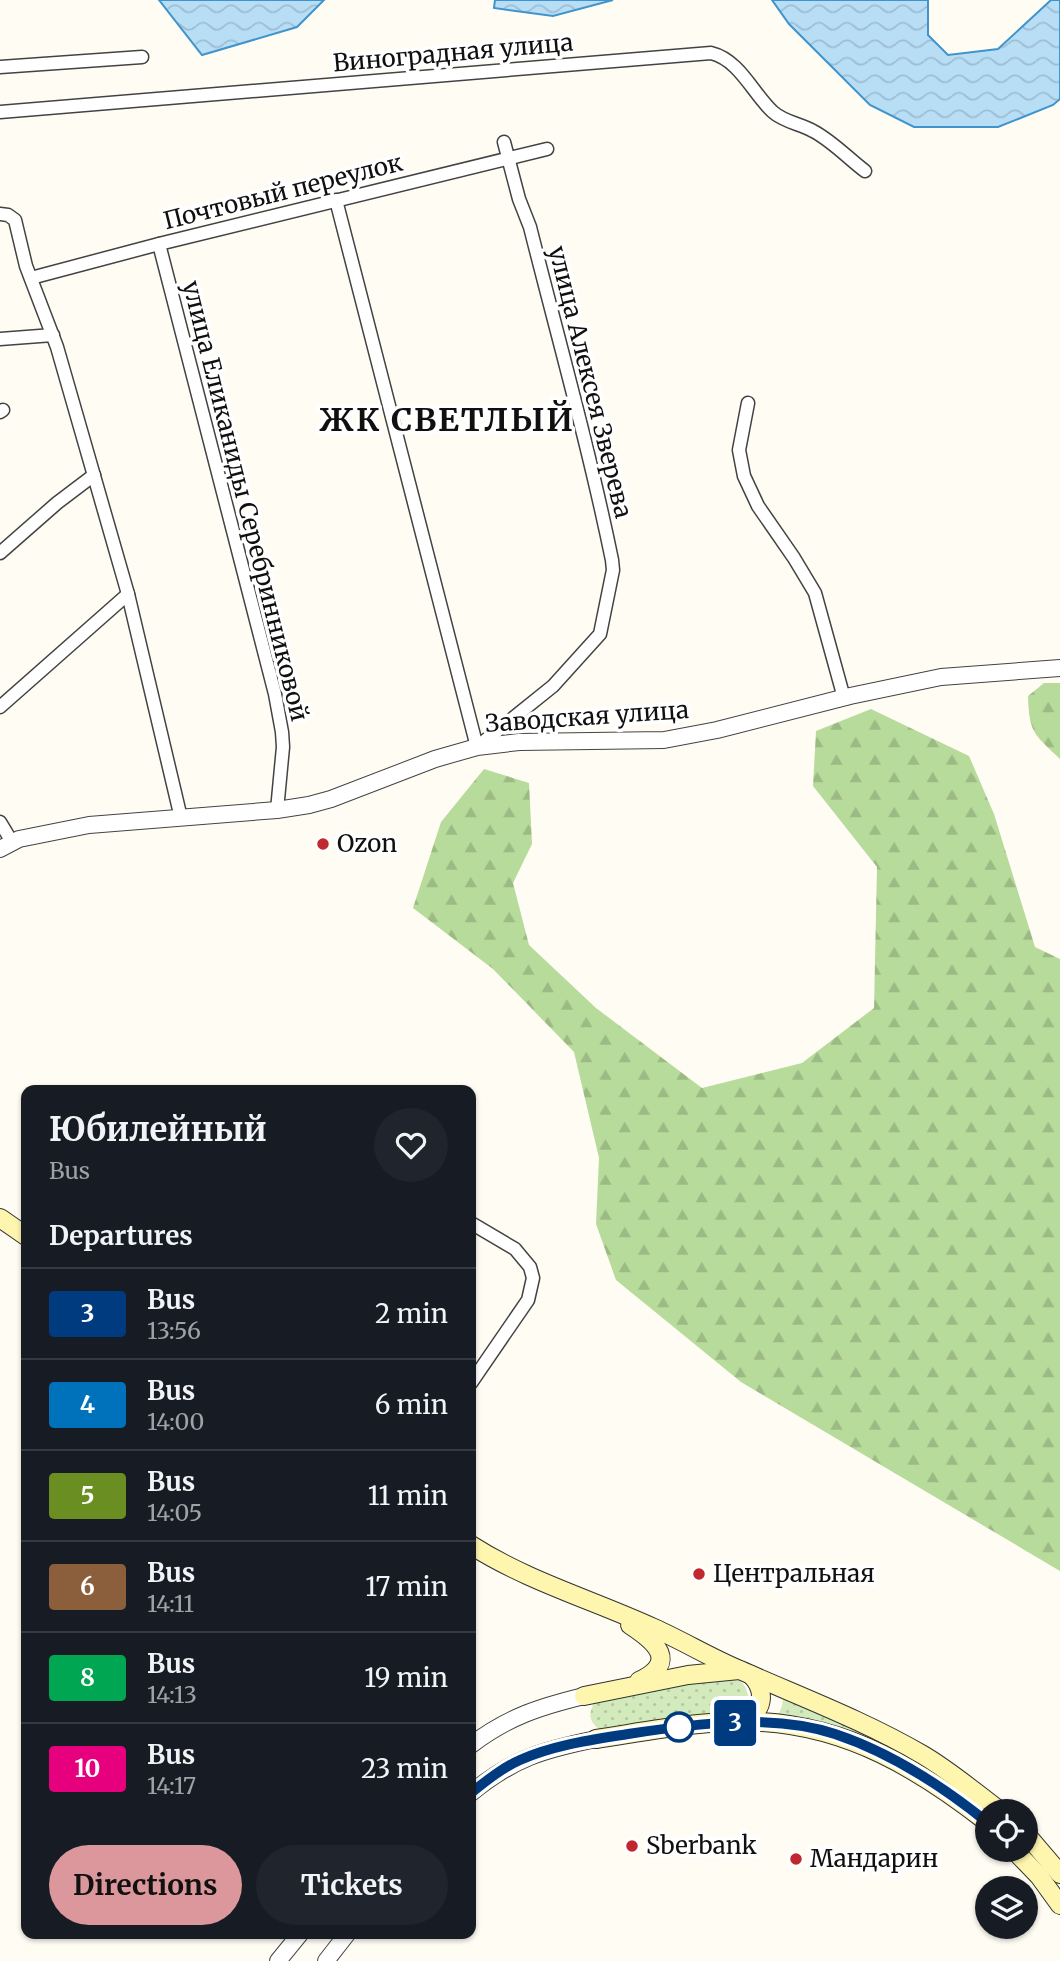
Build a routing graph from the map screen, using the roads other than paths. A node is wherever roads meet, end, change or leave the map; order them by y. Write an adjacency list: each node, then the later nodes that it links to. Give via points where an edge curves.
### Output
1 (142, 57): 2 (street)
2 (0, 67)
3 (0, 112): 7 (street, Виноградная улица, via 712,53 732,63 777,116 815,131)
4 (504, 142): 6 (street, улица Алексея Зверева)
5 (547, 149): 6 (street, Почтовый переулок)
6 (508, 159): 8 (street, Почтовый переулок); 21 (street, улица Алексея Зверева, via 530,227 612,560 600,634 553,686)
7 (865, 171)
8 (336, 200): 10 (street, Почтовый переулок); 21 (street)
9 (0, 214): 11 (street, via 15,220)
10 (159, 244): 11 (street, Почтовый переулок); 22 (street, улица Еликаниды Серебринниковой, via 275,694 283,747)
11 (30, 278): 12 (street)
12 (53, 335): 13 (street); 15 (street)
13 (0, 339)
14 (748, 403): 19 (street, via 739,450 744,477 815,593)
15 (94, 475): 16 (street); 17 (street)
16 (0, 553)
17 (128, 594): 20 (street); 23 (street)
18 (1060, 668): 19 (street, Заводская улица, via 941,677)
19 (844, 698): 21 (street, Заводская улица, via 664,740)
20 (0, 707)
21 (477, 747): 22 (street, Заводская улица, via 331,799)
22 (277, 810): 23 (street, Заводская улица)
23 (181, 818): 25 (street, Заводская улица, via 89,825 19,839)
24 (0, 822): 25 (street)
25 (6, 846)
26 (0, 1218): 28 (main road)
27 (476, 1226): 29 (street, via 515,1249 533,1278 528,1300)
28 (21, 1233)
29 (476, 1376)
30 (476, 1548): 31 (main road)
31 (604, 1607): 32 (main road); 33 (main road, via 660,1652 653,1674)
32 (745, 1672): 33 (main road, via 688,1675); 35 (main road, via 758,1681 757,1712 750,1718); 39 (main road, via 924,1755)
33 (605, 1692): 34 (main road)
34 (584, 1696): 37 (street, via 517,1716)
35 (719, 1723): 36 (main road); 40 (main road, via 760,1722 834,1734 914,1770)
36 (596, 1739): 38 (street, via 517,1761)
37 (476, 1741)
38 (476, 1789)
39 (984, 1799)
40 (975, 1812)
41 (1038, 1849): 43 (main road)
42 (1026, 1862): 44 (main road)
43 (1060, 1874)
44 (1060, 1905)
45 (296, 1939): 47 (street)
46 (343, 1939): 48 (street)
47 (278, 1961)
48 (326, 1961)

